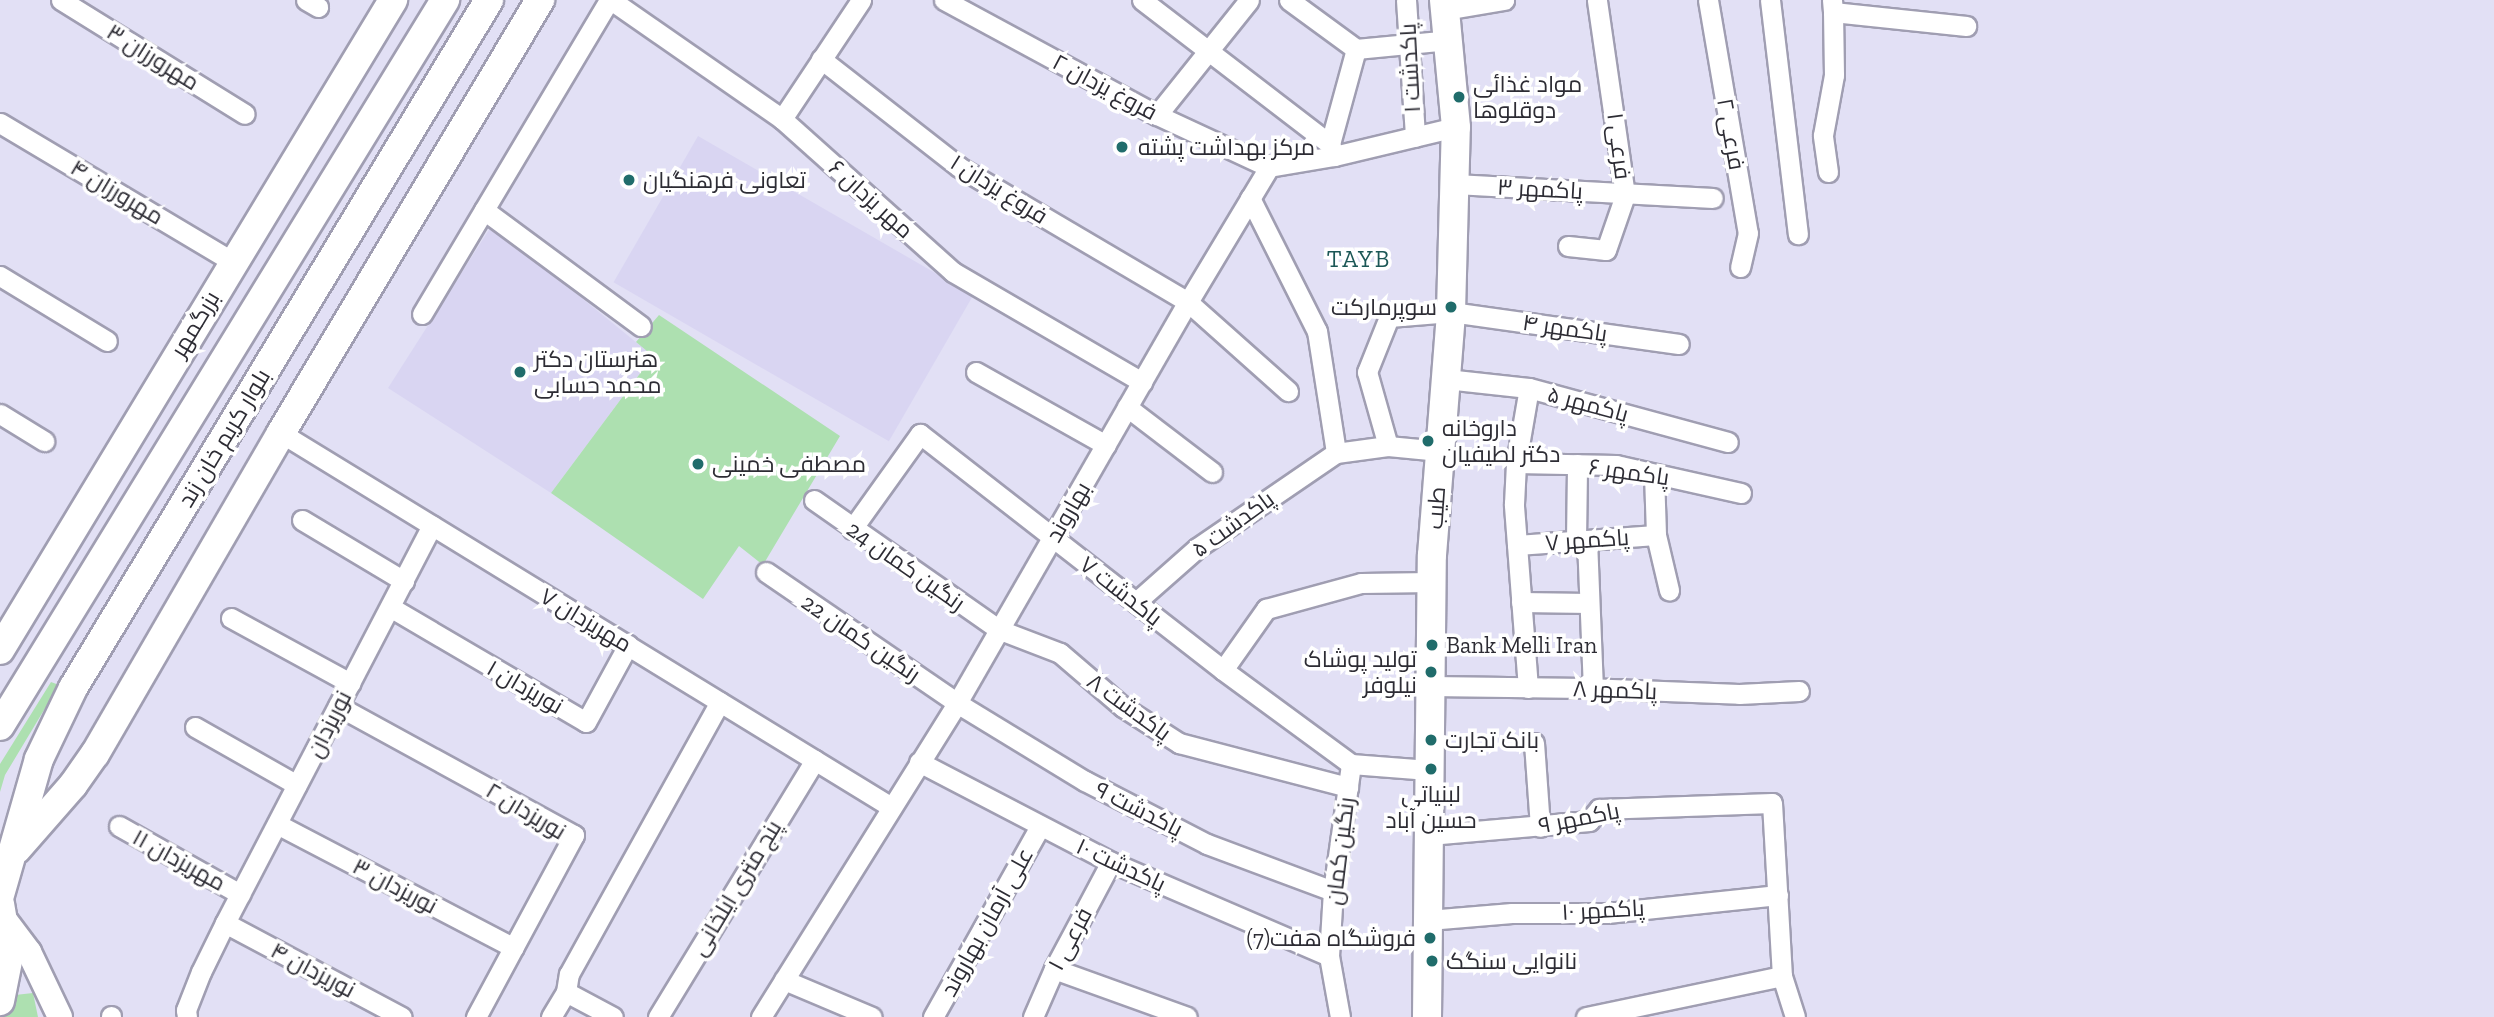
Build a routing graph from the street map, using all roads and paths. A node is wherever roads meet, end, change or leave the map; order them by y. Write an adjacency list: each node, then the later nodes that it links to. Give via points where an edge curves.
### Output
1 (61, 0): 25 (street, مهرورزان ۳)
2 (393, 0): 41 (main road, بزرگمهر)
3 (445, 0): 98 (main road, بلوار کریم خان زند)
4 (489, 0): 113 (main road, بلوار کریم خان زند, via 74,688 38,760)
5 (540, 0): 57 (main road)
6 (610, 0): 27 (street, مهر یزدان ۶); 38 (street)
7 (944, 0): 26 (street, فروغ یزدان ۲)
8 (1142, 0): 23 (street)
9 (1249, 0): 23 (street)
10 (1289, 0): 22 (street)
11 (1406, 0): 21 (street, پاکدشت ۱)
12 (1504, 0): 17 (street)
13 (1597, 0): 35 (street, فرعی ۱)
14 (1708, 0): 42 (street, فرعی ۲, via 1748,233)
15 (1770, 0): 39 (street)
16 (851, 3): 24 (street)
17 (1445, 5): 20 (main road, طیب)
18 (1833, 6): 19 (street); 33 (street, via 1834,75 1823,135)
19 (1966, 26)
20 (1449, 40): 21 (street); 29 (main road, طیب)
21 (1409, 44): 22 (street); 30 (street, پاکدشت ۱)
22 (1356, 49): 31 (street)
23 (1207, 53): 26 (street); 31 (street)
24 (821, 60): 27 (street); 44 (street, فروغ یزدان ۱, via 959,167)
25 (245, 114)
26 (1157, 115): 32 (street, فروغ یزدان ۲)
27 (782, 119): 52 (street, مهر یزدان ۶, via 953,272)
28 (0, 123): 41 (street, مهرورزان ۴)
29 (1456, 127): 30 (street); 34 (main road, طیب)
30 (1415, 137): 31 (street)
31 (1332, 150): 32 (street)
32 (1269, 167): 36 (street, بهاروند)
33 (1828, 172)
34 (1454, 184): 35 (street, پاکمهر ۳); 45 (main road, طیب)
35 (1625, 195): 37 (street, پاکمهر ۳); 40 (street, فرعی ۱, via 1606,250)
36 (1250, 198): 44 (street, بهاروند); 63 (street, via 1317,331)
37 (1713, 198)
38 (484, 210): 46 (street); 47 (street)
39 (1798, 234)
40 (1568, 246)
41 (233, 262): 88 (main road, بزرگمهر)
42 (1740, 267)
43 (0, 276): 48 (street)
44 (1188, 302): 52 (street, بهاروند); 54 (street, فروغ یزدان ۱)
45 (1451, 312): 49 (street, پاکمهر ۴); 51 (main road, طیب); 61 (street, پاکمهر ۴, via 1389,317 1367,372)
46 (422, 314)
47 (641, 326)
48 (107, 341)
49 (1679, 344)
50 (976, 372): 60 (street)
51 (1446, 379): 53 (street, پاکمهر ۵); 62 (main road, طیب)
52 (1142, 382): 55 (street, بهاروند)
53 (1529, 388): 59 (street, پاکمهر ۵); 64 (street)
54 (1288, 391)
55 (1127, 407): 60 (street, بهاروند); 66 (street)
56 (0, 414): 58 (street)
57 (281, 433): 71 (street, مهریزدان ۷); 113 (main road, via 96,754)
58 (44, 441)
59 (1728, 442)
60 (1106, 445): 74 (street, بهاروند)
61 (1388, 446): 62 (street); 63 (street)
62 (1440, 451): 79 (main road, طیب)
63 (1336, 453): 81 (street, پاکدشت ۵, via 1197,548)
64 (1516, 463): 65 (street, پاکمهر ۶); 76 (street)
65 (1577, 464): 67 (street, پاکمهر ۶, via 1616,465); 75 (street)
66 (1212, 472)
67 (1654, 474): 68 (street, پاکمهر ۶); 73 (street)
68 (1741, 493)
69 (814, 500): 72 (street, رنگین کمان 24)
70 (302, 520): 78 (street)
71 (432, 526): 78 (street, نوریزدان); 87 (street, مهریزدان ۷)
72 (852, 529): 74 (street, پاکدشت ۷, via 920,434); 86 (street, رنگین کمان 24)
73 (1656, 535): 75 (street, پاکمهر ۷); 80 (street)
74 (1054, 538): 81 (street, پاکدشت ۷); 86 (street, بهاروند)
75 (1581, 540): 76 (street, پاکمهر ۷); 83 (street)
76 (1517, 545): 82 (street)
77 (766, 572): 96 (street, رنگین کمان 22)
78 (404, 581): 84 (street, نوریزدان)
79 (1432, 582): 89 (street, via 1361,583 1266,609); 91 (main road, طیب)
80 (1669, 590)
81 (1136, 602): 89 (street, پاکدشت ۷)
82 (1521, 602): 83 (street); 92 (street)
83 (1589, 603): 93 (street)
84 (390, 607): 87 (street, نوریزدان ۱, via 586,722); 90 (street, نوریزدان)
85 (231, 618): 90 (street)
86 (1000, 630): 96 (street, بهاروند); 106 (street, پاکدشت ۸, via 1060,653 1123,707 1179,743)
87 (628, 645): 95 (street, مهریزدان ۷)
88 (0, 650)
89 (1223, 670): 103 (street, پاکدشت ۷)
90 (350, 683): 97 (street, نوریزدان)
91 (1430, 686): 92 (street, پاکمهر ۸); 104 (main road, طیب)
92 (1528, 688): 93 (street, پاکمهر ۸)
93 (1593, 688): 94 (street, پاکمهر ۸, via 1739,694)
94 (1799, 691)
95 (720, 702): 101 (street, مهریزدان ۷); 126 (street, via 569,974)
96 (957, 703): 102 (street, بهاروند); 115 (street, پاکدشت ۹, via 1085,781 1208,844)
97 (338, 706): 105 (street, نوریزدان); 121 (street, نوریزدان ۲, via 574,835)
98 (0, 726)
99 (195, 727): 105 (street)
100 (1534, 743): 111 (street)
101 (815, 760): 107 (street, مهریزدان ۷); 134 (street, پنج متری ایلخانی)
102 (919, 762): 107 (street, بهاروند); 110 (street, پاکدشت ۱۰)
103 (1351, 764): 104 (street, رنگین کمان); 106 (street, رنگین کمان)
104 (1429, 770): 112 (main road, طیب)
105 (297, 785): 108 (street, نوریزدان)
106 (1348, 787): 115 (street, رنگین کمان)
107 (891, 807): 125 (street, بهاروند)
108 (277, 824): 116 (street, نوریزدان); 121 (street, نوریزدان ۳)
109 (119, 826): 116 (street, مهریزدان ۱۱)
110 (1040, 827): 114 (street, پاکدشت ۱۰); 137 (street, علی آرمان بهاروند)
111 (1540, 827): 112 (street, پاکمهر ۹); 117 (street, پاکمهر ۹, via 1589,821 1599,809 1772,803)
112 (1429, 835): 119 (main road, طیب)
113 (13, 854): 118 (main road, بلوار کریم خان زند)
114 (1111, 862): 122 (street, پاکدشت ۱۰); 123 (street, فرعی ۱)
115 (1333, 891): 122 (street, رنگین کمان)
116 (240, 894): 120 (street, نوریزدان)
117 (1779, 895): 119 (street, پاکمهر ۱۰, via 1607,913 1512,913); 124 (street)
118 (2, 906): 127 (main road, via 9,956); 128 (street)
119 (1428, 920): 141 (main road, طیب)
120 (225, 923): 129 (street, نوریزدان, via 201,972); 130 (street, نوریزدان ۴)
121 (514, 948): 131 (street, نوریزدان ۲)
122 (1329, 956): 140 (street, رنگین کمان)
123 (1054, 969): 138 (street, فرعی ۱); 139 (street)
124 (1782, 976): 142 (street); 143 (street)
125 (784, 980): 135 (street, بهاروند); 136 (street)
126 (566, 992): 132 (street); 133 (street)
127 (0, 1001)
128 (60, 1017)
129 (187, 1017)
130 (402, 1017)
131 (476, 1017)
132 (551, 1017)
133 (613, 1017)
134 (658, 1017)
135 (761, 1017)
136 (872, 1017)
137 (933, 1017)
138 (1033, 1017)
139 (1188, 1017)
140 (1340, 1017)
141 (1427, 1017)
142 (1586, 1017)
143 (1795, 1017)

